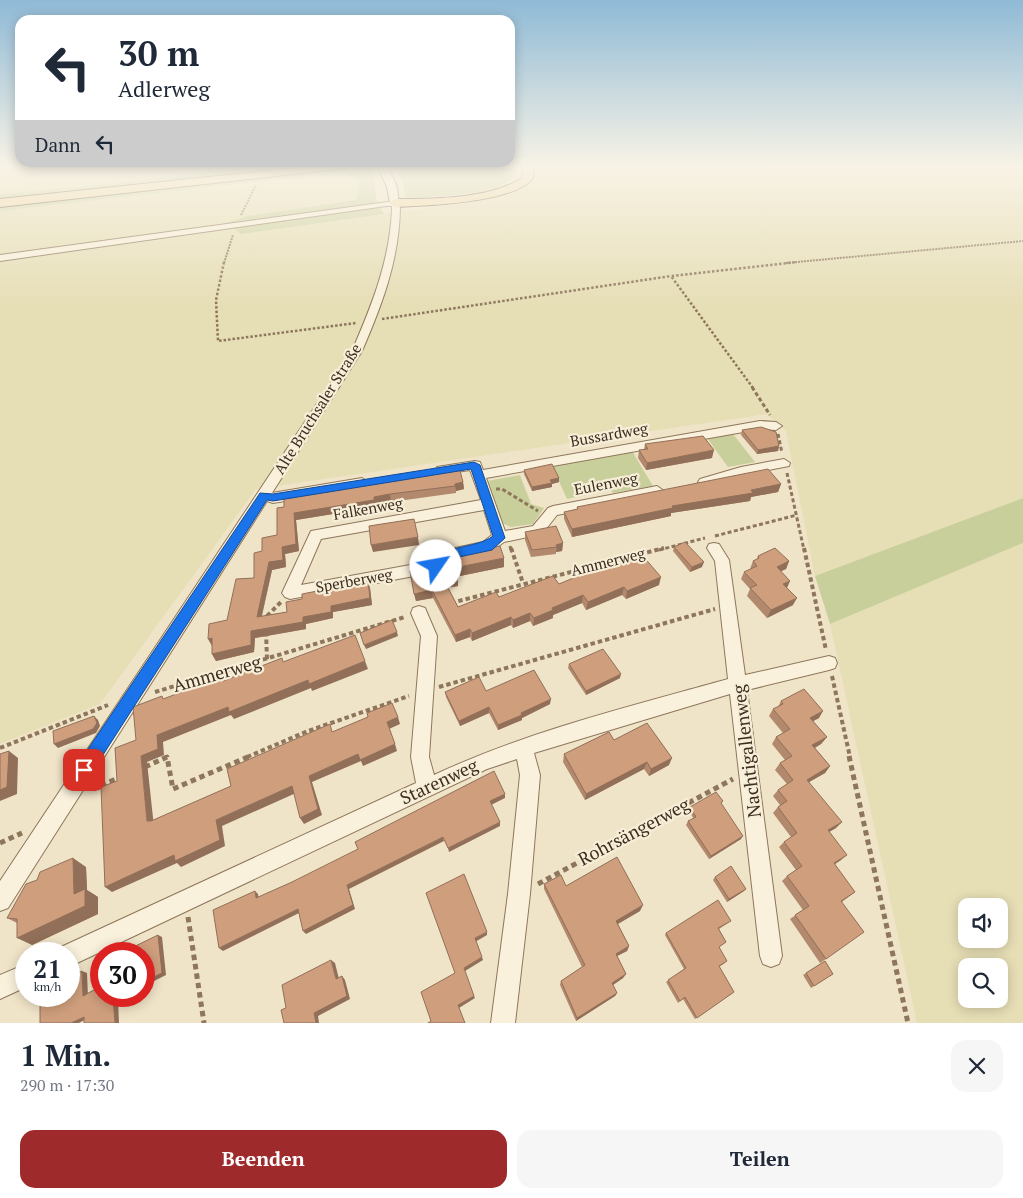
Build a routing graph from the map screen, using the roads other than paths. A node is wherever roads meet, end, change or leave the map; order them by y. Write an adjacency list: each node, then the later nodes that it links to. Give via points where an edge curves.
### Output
1 (322, 213): 3 (street)
2 (395, 213): 11 (street, Alte Bruchsaler Straße, via 394,249 370,321 356,351)
3 (0, 258)
4 (776, 426): 7 (street, Bussardweg, via 760,426)
5 (784, 463): 9 (street)
6 (427, 473): 7 (street, via 474,465)
7 (478, 475): 12 (street)
8 (379, 480): 11 (street, via 273,498)
9 (688, 485)
10 (669, 489): 13 (street, Eulenweg, via 553,511 537,530)
11 (264, 496): 21 (street, Alte Bruchsaler Straße)
12 (488, 504): 13 (street); 15 (street, Falkenweg, via 316,535)
13 (503, 537): 15 (street, Sperberweg, via 487,547 451,554 436,566)
14 (714, 548): 18 (street, Nachtigallenweg, via 722,560)
15 (290, 593)
16 (419, 613): 20 (street, via 429,636 420,758)
17 (829, 663): 18 (street, Starenweg)
18 (739, 684): 19 (street, Starenweg); 23 (street, Nachtigallenweg)
19 (523, 748): 20 (street, Starenweg, via 484,761); 26 (street, via 530,775)
20 (427, 787): 22 (street, Starenweg)
21 (0, 900)
22 (80, 950)
23 (771, 956)
24 (15, 980): 25 (street)
25 (0, 987)
26 (504, 1023)

